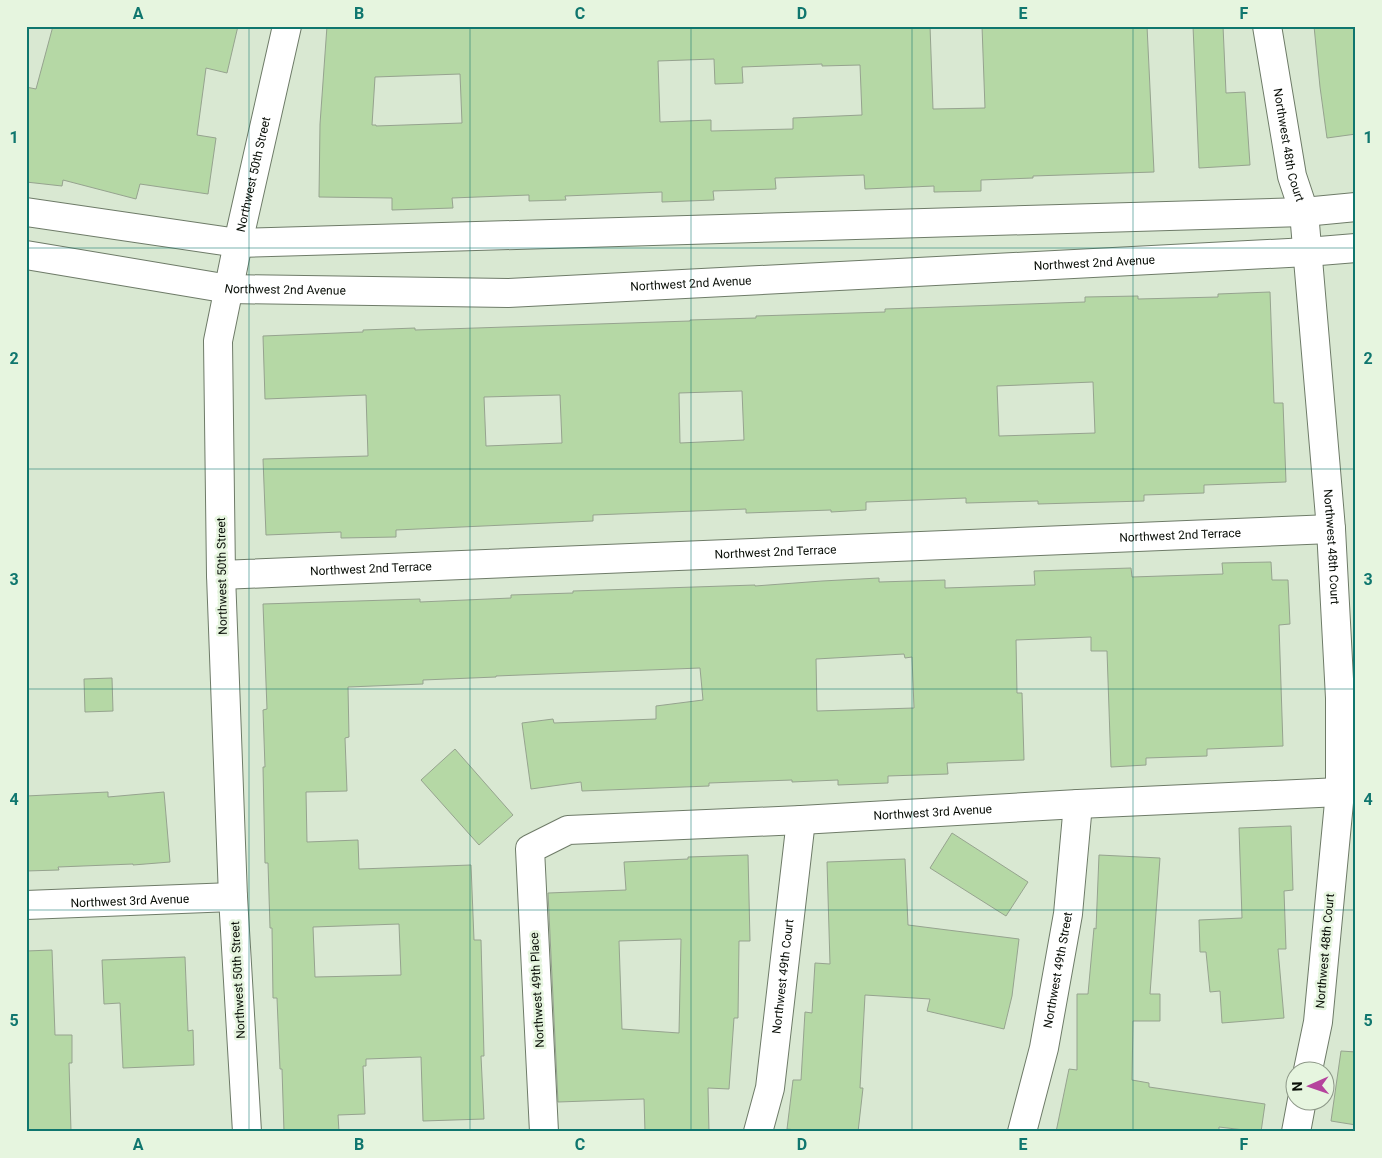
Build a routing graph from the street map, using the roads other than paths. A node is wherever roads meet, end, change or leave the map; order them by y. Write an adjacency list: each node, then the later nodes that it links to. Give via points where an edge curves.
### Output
1 (287, 26): 6 (street, Northwest 50th Street)
2 (1267, 26): 5 (street, Northwest 48th Court, via 1292,176)
3 (1356, 207): 5 (street)
4 (26, 212): 6 (street)
5 (1304, 212): 6 (street); 8 (street, Northwest 48th Court)
6 (238, 243): 10 (street, Northwest 50th Street)
7 (1356, 248): 8 (street, Northwest 2nd Avenue)
8 (1307, 252): 10 (street, Northwest 2nd Avenue, via 508,293); 11 (street, Northwest 48th Court)
9 (26, 255): 10 (street, Northwest 2nd Avenue)
10 (229, 289): 12 (street, Northwest 50th Street, via 218,341)
11 (1331, 529): 12 (street, Northwest 2nd Terrace); 13 (street, Northwest 48th Court, via 1340,698)
12 (221, 575): 17 (street, Northwest 50th Street)
13 (1340, 792): 14 (street, Northwest 3rd Avenue); 19 (street, Northwest 48th Court, via 1318,1022)
14 (1078, 804): 15 (street, Northwest 3rd Avenue); 24 (street, Northwest 49th Street, via 1068,914 1044,1048)
15 (801, 820): 16 (street, Northwest 3rd Avenue, via 568,830); 23 (street, Northwest 49th Court, via 770,1088)
16 (530, 849): 22 (street, Northwest 49th Place)
17 (233, 896): 18 (street, Northwest 3rd Avenue); 21 (street, Northwest 50th Street)
18 (26, 905)
19 (1310, 1060)
20 (1300, 1110): 25 (street)
21 (247, 1132)
22 (544, 1132)
23 (758, 1132)
24 (1022, 1132)
25 (1296, 1132)

